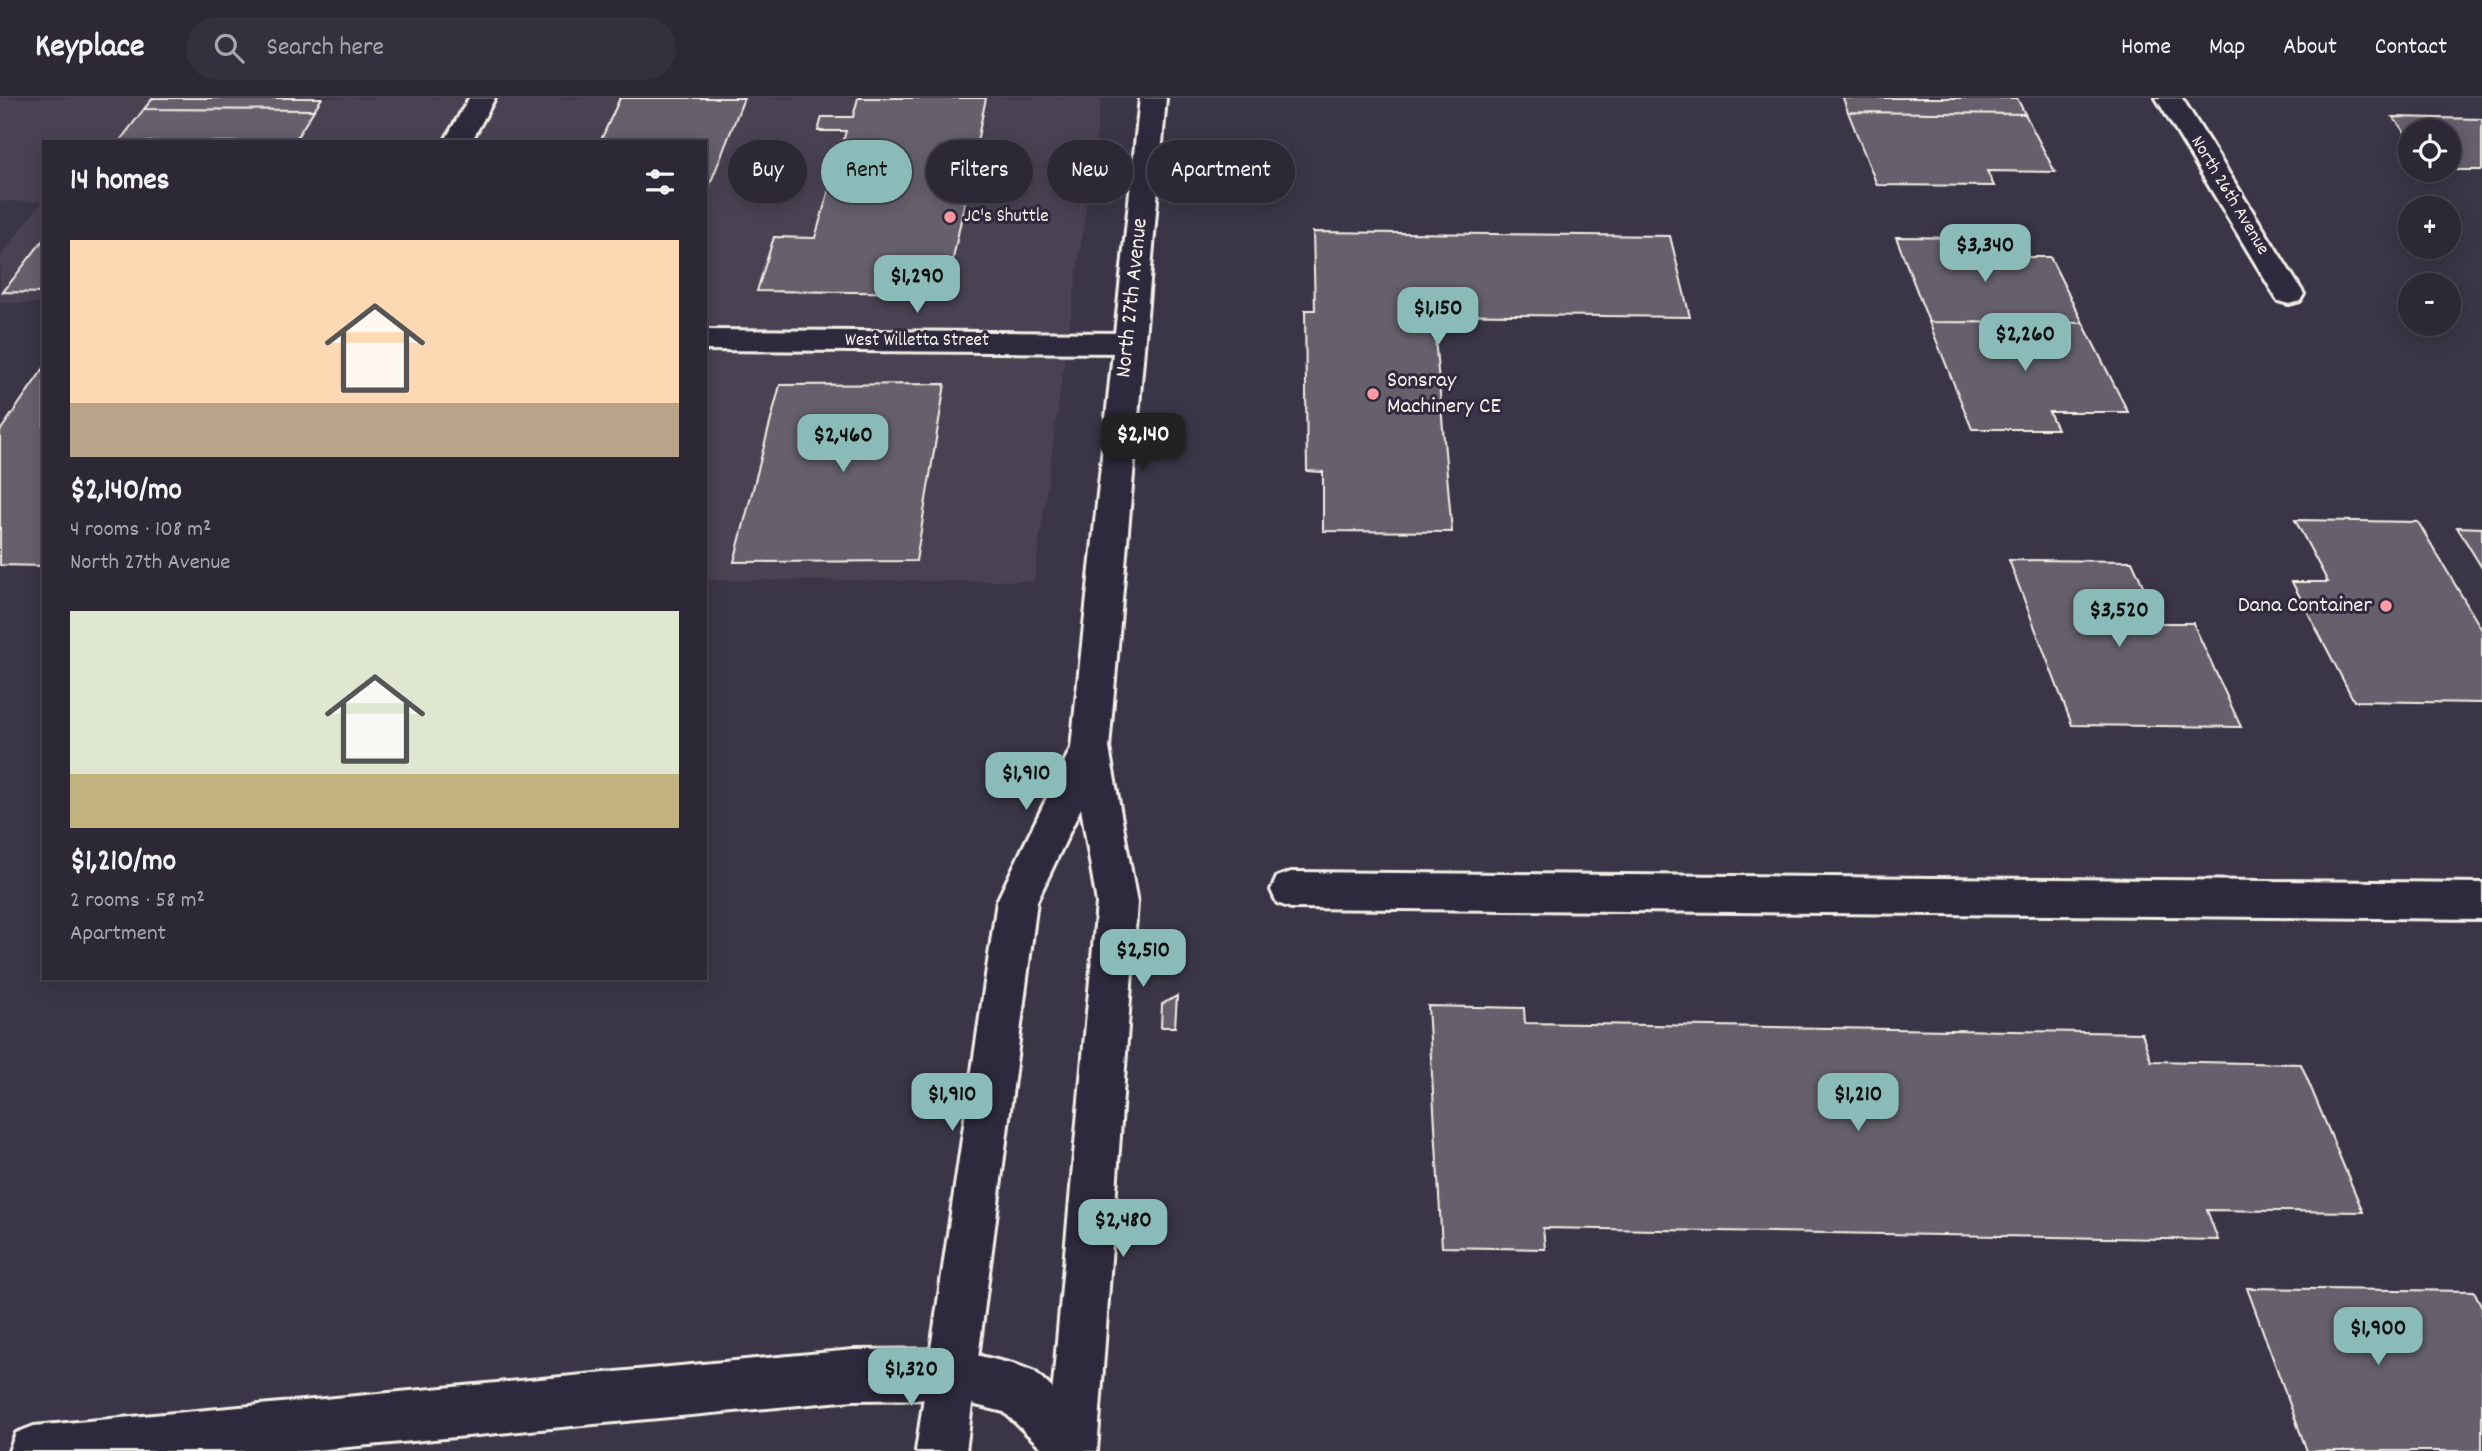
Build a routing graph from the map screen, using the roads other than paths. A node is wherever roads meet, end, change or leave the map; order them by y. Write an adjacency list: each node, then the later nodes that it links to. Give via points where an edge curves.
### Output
1 (482, 98): 4 (main road)
2 (1153, 98): 7 (main road, North 27th Avenue)
3 (2169, 98): 5 (main road, North 26th Avenue)
4 (458, 140)
5 (2289, 294)
6 (707, 340): 7 (main road, West Willetta Street)
7 (1128, 343): 8 (main road, North 27th Avenue)
8 (1090, 748): 11 (main road, North 27th Avenue, via 1017,901); 12 (main road, North 27th Avenue, via 1117,903)
9 (1291, 890): 10 (main road)
10 (2482, 901)
11 (951, 1374): 12 (main road, via 1017,1390); 13 (main road, via 853,1375); 14 (main road, North 27th Avenue)
12 (1072, 1446)
13 (34, 1451)
14 (941, 1451)

